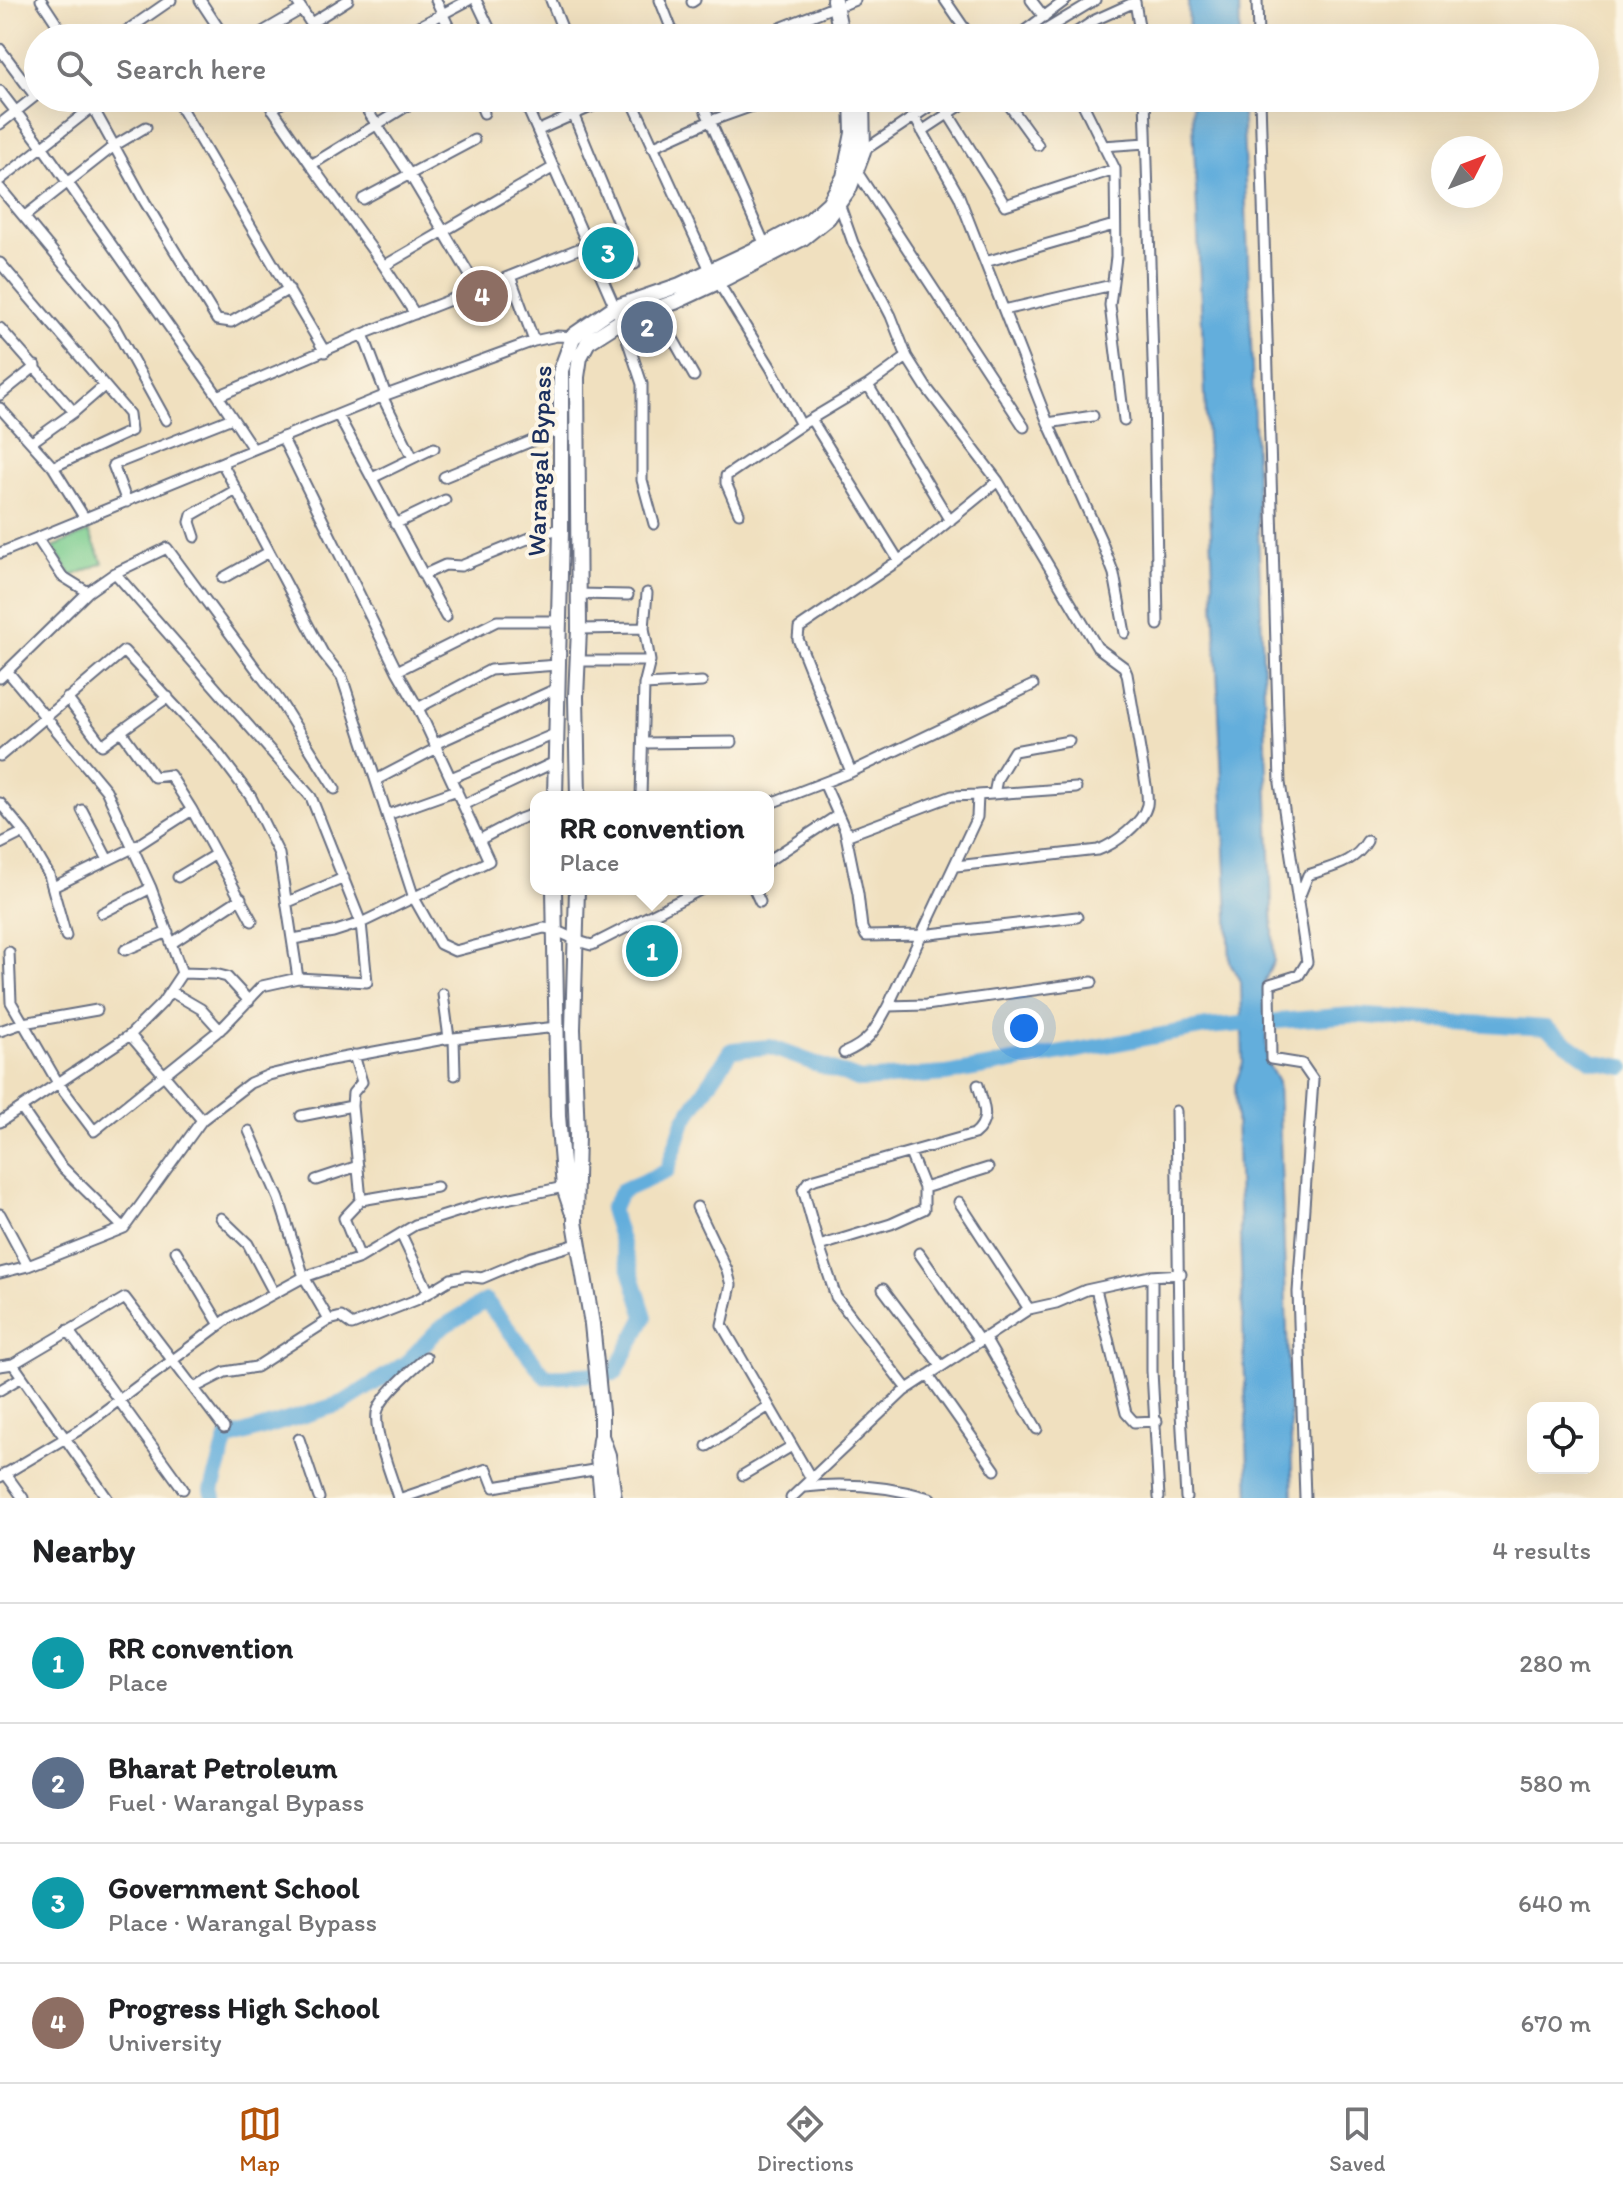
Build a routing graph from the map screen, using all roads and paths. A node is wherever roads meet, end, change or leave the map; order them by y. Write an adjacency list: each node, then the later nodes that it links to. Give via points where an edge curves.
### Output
1 (41, 0): 21 (street)
2 (171, 0): 16 (street)
3 (200, 0): 23 (street)
4 (348, 0): 20 (street)
5 (436, 0): 18 (street)
6 (469, 0): 18 (street)
7 (476, 0): 27 (street)
8 (551, 0): 28 (street)
9 (660, 0): 29 (street)
10 (945, 0): 33 (street)
11 (1031, 0): 19 (street)
12 (1066, 0): 19 (street)
13 (1095, 0): 35 (street)
14 (1257, 0): 38 (street)
15 (843, 2): 30 (street); 31 (main road); 32 (main road)
16 (157, 4): 22 (street)
17 (299, 4): 20 (street); 24 (street)
18 (444, 13): 25 (street); 26 (street)
19 (1044, 17): 34 (street)
20 (311, 23)
21 (57, 24)
22 (135, 24)
23 (216, 24)
24 (271, 24)
25 (423, 24)
26 (448, 24)
27 (487, 24)
28 (560, 24)
29 (669, 24)
30 (789, 24)
31 (842, 24)
32 (848, 24)
33 (961, 24)
34 (1034, 24)
35 (1057, 24)
36 (1089, 24): 37 (street, via 1135,2)
37 (1139, 24)
38 (1258, 24)
39 (0, 49): 40 (street)
40 (24, 79)
41 (0, 91): 43 (street)
42 (24, 104): 43 (street)
43 (16, 110): 67 (street); 76 (street)
44 (80, 112): 76 (street)
45 (96, 112): 77 (street)
46 (183, 112): 103 (street)
47 (274, 112): 81 (street)
48 (368, 112): 68 (street)
49 (398, 112): 68 (street)
50 (530, 112): 70 (street)
51 (579, 112): 64 (street)
52 (637, 112): 79 (street)
53 (706, 112): 66 (street)
54 (735, 112): 66 (street)
55 (854, 112): 72 (main road, Warangal Bypass)
56 (860, 112): 72 (main road)
57 (914, 112): 72 (street, via 876,137)
58 (921, 112): 65 (street)
59 (949, 112): 71 (street); 83 (street, via 1005,205)
60 (1014, 112): 75 (street)
61 (1087, 112): 78 (street)
62 (1145, 112): 74 (street)
63 (1260, 112): 233 (street, via 1280,783)
64 (574, 116): 70 (street); 98 (street)
65 (915, 118): 71 (street); 80 (street)
66 (710, 121): 79 (street); 95 (street)
67 (0, 124)
68 (377, 126): 81 (street); 85 (street)
69 (146, 127): 77 (street)
70 (539, 130): 82 (street)
71 (922, 131): 96 (street, via 959,196)
72 (858, 133): 80 (main road, Warangal Bypass)
73 (474, 140): 85 (street)
74 (1146, 143): 78 (street); 168 (street)
75 (1038, 145)
76 (42, 146): 86 (street); 87 (street)
77 (114, 146): 87 (street); 103 (street, via 217,320 231,322)
78 (1103, 146): 83 (street)
79 (652, 147): 101 (street)
80 (856, 154): 84 (main road); 95 (main road, Warangal Bypass, via 829,203 809,221)
81 (311, 165): 99 (street)
82 (554, 167): 93 (street); 94 (street)
83 (1115, 169): 92 (street)
84 (857, 172): 90 (main road); 133 (street)
85 (410, 175): 89 (street); 93 (street)
86 (0, 180)
87 (67, 182): 91 (street); 122 (street)
88 (0, 188): 91 (street)
89 (363, 199)
90 (839, 203): 101 (main road, via 803,238); 115 (street)
91 (25, 216): 129 (street, via 113,324)
92 (1114, 225): 96 (street); 102 (street)
93 (444, 230): 99 (street); 104 (street)
94 (588, 245): 100 (street); 108 (street)
95 (765, 245): 101 (main road, Warangal Bypass)
96 (985, 262): 106 (street)
97 (0, 263): 119 (street)
98 (635, 264)
99 (384, 266): 107 (street)
100 (510, 276): 104 (street); 112 (street)
101 (714, 276): 105 (main road, Warangal Bypass); 132 (street)
102 (1112, 285): 106 (street); 130 (street)
103 (289, 289): 114 (street)
104 (478, 289): 107 (street)
105 (652, 303): 108 (main road, Warangal Bypass); 117 (street)
106 (1004, 310): 131 (street)
107 (415, 314): 110 (street)
108 (617, 314): 111 (main road, Warangal Bypass); 113 (main road); 152 (street, via 642,384 642,480)
109 (0, 328): 116 (street)
110 (363, 334): 114 (street); 121 (street)
111 (574, 335): 112 (street); 113 (street); 134 (main road, Warangal Bypass, via 561,370)
112 (534, 341): 121 (street)
113 (588, 342): 164 (main road, via 577,377)
114 (325, 352): 122 (street)
115 (907, 357): 118 (street); 144 (street)
116 (36, 366): 120 (street); 124 (street)
117 (694, 376)
118 (868, 385): 128 (street); 150 (street)
119 (104, 386): 124 (street); 141 (street, via 129,414 131,431)
120 (0, 395)
121 (384, 395): 125 (street); 139 (street)
122 (218, 396): 127 (street)
123 (0, 408): 136 (street)
124 (74, 412): 136 (street)
125 (338, 415): 135 (street); 143 (street)
126 (1093, 416): 131 (street)
127 (232, 418): 138 (street); 147 (street, via 113,465)
128 (811, 419): 132 (street); 158 (street)
129 (166, 420)
130 (1124, 420)
131 (1048, 423): 171 (street, via 1114,574)
132 (801, 425): 148 (street, via 726,476)
133 (1024, 427)
134 (561, 429): 142 (street); 153 (main road, Warangal Bypass)
135 (282, 437): 138 (street); 175 (street)
136 (32, 442): 141 (street)
137 (434, 448): 139 (street)
138 (253, 449): 140 (street)
139 (413, 458): 143 (street)
140 (222, 463): 145 (street); 147 (street)
141 (53, 467): 149 (street)
142 (444, 477)
143 (372, 478): 151 (street)
144 (998, 481): 150 (street); 222 (street, via 1097,647 1124,667 1148,803 1143,816 1098,850)
145 (236, 490): 154 (street, via 192,515); 156 (street)
146 (445, 500): 151 (street)
147 (127, 502): 149 (street)
148 (739, 513)
149 (84, 517): 155 (street)
150 (950, 521): 158 (street)
151 (395, 524): 160 (street)
152 (654, 524)
153 (561, 529): 160 (street); 167 (main road, Warangal Bypass)
154 (195, 537)
155 (37, 538): 157 (street); 162 (street, via 62,576)
156 (269, 552): 161 (street); 195 (street, via 323,653 342,677)
157 (0, 553)
158 (899, 561): 193 (street, via 799,628 798,639)
159 (115, 573): 162 (street); 198 (street, via 167,548 279,700); 224 (street, via 311,797)
160 (423, 575): 166 (street)
161 (223, 578)
162 (88, 592): 176 (street)
163 (647, 593): 169 (street)
164 (578, 594): 165 (street); 170 (main road)
165 (628, 595)
166 (446, 617)
167 (559, 621): 174 (main road, Warangal Bypass); 175 (street, via 497,621)
168 (1158, 625)
169 (644, 628): 170 (street); 173 (street)
170 (579, 629): 172 (main road)
171 (1125, 633)
172 (578, 661): 173 (street); 201 (main road)
173 (650, 661): 178 (street)
174 (558, 665): 180 (main road, Warangal Bypass); 183 (street, via 490,670)
175 (397, 671): 183 (street)
176 (4, 675): 184 (street)
177 (702, 682): 178 (street)
178 (644, 685): 189 (street)
179 (1033, 685): 193 (street)
180 (558, 688): 186 (main road, Warangal Bypass); 190 (street)
181 (168, 697): 182 (street, via 124,651); 185 (street); 234 (street, via 251,797 279,854)
182 (67, 698): 184 (street); 185 (street, via 102,745)
183 (418, 708): 190 (street)
184 (44, 717): 191 (street); 218 (street, via 106,790)
185 (121, 731): 209 (street, via 154,777 170,775)
186 (555, 734): 192 (main road, Warangal Bypass); 194 (street)
187 (1069, 741): 203 (street, via 1014,751)
188 (732, 742): 189 (street)
189 (643, 743): 202 (street)
190 (436, 746): 194 (street); 195 (street)
191 (0, 756)
192 (555, 762): 200 (main road, Warangal Bypass); 207 (street)
193 (851, 772): 196 (street)
194 (451, 778): 199 (street)
195 (376, 780): 210 (street)
196 (824, 783): 205 (street); 212 (street)
197 (1076, 788): 203 (street)
198 (335, 789)
199 (457, 790): 207 (street); 210 (street)
200 (555, 791)
201 (578, 791)
202 (641, 791)
203 (994, 794): 204 (street)
204 (978, 795): 213 (street, via 952,796 860,832); 222 (street, via 977,817)
205 (774, 802)
206 (0, 803): 214 (street)
207 (463, 805): 215 (street)
208 (82, 810): 221 (street)
209 (192, 810): 218 (street); 219 (street)
210 (387, 815): 232 (street)
211 (530, 815): 215 (street)
212 (838, 815): 213 (street); 220 (street)
213 (845, 830): 242 (street, via 863,933 872,938)
214 (24, 832): 217 (street); 225 (street)
215 (479, 840): 232 (street, via 489,861)
216 (1367, 841): 233 (street, via 1350,860 1308,875)
217 (0, 844)
218 (133, 848): 221 (street); 226 (street)
219 (216, 854): 223 (street); 231 (street)
220 (774, 857)
221 (108, 860): 225 (street)
222 (956, 866): 242 (street)
223 (178, 877)
224 (344, 878): 234 (street); 239 (street)
225 (53, 887): 243 (street)
226 (151, 888): 236 (street); 241 (street)
227 (553, 895): 240 (main road)
228 (577, 895): 245 (main road)
229 (690, 895): 245 (street, via 592,945)
230 (757, 895): 235 (street)
231 (241, 898): 238 (street); 246 (street)
232 (414, 898): 239 (street); 240 (street, via 440,944 455,951)
233 (1298, 900): 352 (street, via 1307,962 1299,975 1270,984 1271,1059 1302,1064 1313,1080 1298,1292)
234 (288, 902): 244 (street)
235 (760, 902)
236 (102, 913)
237 (1077, 917): 242 (street)
238 (252, 921)
239 (361, 923): 244 (street); 250 (street, via 367,982)
240 (545, 929): 245 (street); 260 (main road)
241 (168, 932): 246 (street); 247 (street)
242 (922, 935): 257 (street)
243 (66, 936)
244 (293, 939): 250 (street)
245 (576, 942): 290 (main road)
246 (172, 943): 249 (street)
247 (125, 950)
248 (9, 952): 255 (street)
249 (182, 973): 252 (street); 254 (street, via 227,977)
250 (298, 978): 254 (street, via 262,986)
251 (1092, 982): 257 (street)
252 (170, 991): 261 (street, via 201,1009); 263 (street)
253 (443, 994): 264 (street)
254 (249, 1001): 261 (street)
255 (11, 1002): 256 (street); 259 (street)
256 (0, 1005)
257 (888, 1006): 265 (street, via 872,1036)
258 (97, 1010): 259 (street)
259 (23, 1023): 262 (street); 269 (street)
260 (557, 1027): 264 (street); 283 (main road)
261 (220, 1030): 267 (street)
262 (0, 1031)
263 (130, 1035): 267 (street); 269 (street)
264 (451, 1038): 266 (street); 268 (street)
265 (844, 1053)
266 (354, 1055): 271 (street, via 362,1082 353,1093); 275 (street, via 250,1083)
267 (162, 1074): 269 (street, via 94,1131); 275 (street)
268 (455, 1075)
269 (58, 1083): 272 (street)
270 (978, 1085): 278 (street, via 986,1116 982,1128)
271 (352, 1106): 274 (street); 279 (street)
272 (21, 1108): 276 (street); 291 (street, via 61,1166)
273 (1176, 1111): 302 (street)
274 (301, 1116)
275 (202, 1120): 291 (street)
276 (0, 1122)
277 (249, 1131): 304 (street, via 279,1199)
278 (910, 1153): 284 (street); 296 (street, via 804,1185)
279 (358, 1166): 281 (street); 285 (street)
280 (988, 1168): 284 (street)
281 (316, 1180)
282 (437, 1187): 285 (street)
283 (564, 1187): 290 (main road); 292 (street, via 482,1204)
284 (924, 1188): 296 (street, via 926,1204 919,1213)
285 (361, 1200): 299 (street, via 344,1218)
286 (959, 1202): 309 (street)
287 (697, 1207): 325 (street, via 731,1285 722,1325)
288 (0, 1214): 293 (street)
289 (221, 1218): 307 (street, via 248,1244)
290 (575, 1222): 295 (main road)
291 (124, 1228): 300 (street)
292 (401, 1234): 299 (street); 308 (street)
293 (13, 1236): 294 (street); 300 (street)
294 (0, 1238)
295 (577, 1244): 308 (street, via 482,1278 451,1279); 329 (main road, via 592,1324)
296 (819, 1246): 322 (street, via 836,1297)
297 (176, 1251): 311 (street)
298 (919, 1253): 313 (street)
299 (360, 1258): 304 (street)
300 (28, 1266): 301 (street)
301 (0, 1273)
302 (1181, 1274): 303 (street); 351 (street)
303 (1152, 1276): 306 (street); 326 (street)
304 (304, 1277): 307 (street); 310 (street)
305 (883, 1289): 318 (street)
306 (1096, 1289): 309 (street); 326 (street, via 1126,1413 1134,1422)
307 (274, 1293): 311 (street)
308 (429, 1293): 310 (street, via 352,1325 341,1317)
309 (1029, 1309): 313 (street)
310 (329, 1320): 321 (street, via 256,1367 225,1372)
311 (220, 1325): 315 (street)
312 (68, 1330): 315 (street, via 125,1298); 316 (street); 324 (street)
313 (982, 1339): 318 (street); 328 (street)
314 (426, 1357): 345 (street, via 377,1413)
315 (173, 1360): 321 (street); 324 (street)
316 (13, 1364): 317 (street); 320 (street)
317 (0, 1366)
318 (941, 1366): 319 (street)
319 (928, 1375): 322 (street); 335 (street)
320 (22, 1377): 323 (street); 331 (street)
321 (194, 1388): 327 (street)
322 (907, 1389): 338 (street)
323 (0, 1390)
324 (119, 1400): 331 (street); 339 (street)
325 (769, 1406): 332 (street); 333 (street)
326 (1157, 1421): 341 (street)
327 (224, 1428)
328 (1037, 1429)
329 (601, 1436): 334 (main road); 347 (main road)
330 (299, 1439): 344 (street)
331 (64, 1440): 336 (street); 343 (street)
332 (707, 1446)
333 (792, 1446): 337 (street); 338 (street)
334 (599, 1469): 340 (street, via 494,1487 487,1469); 346 (main road)
335 (995, 1470)
336 (3, 1475): 342 (street)
337 (743, 1475)
338 (809, 1483): 348 (street); 349 (street)
339 (183, 1489)
340 (434, 1493): 345 (street)
341 (1159, 1495): 350 (street)
342 (23, 1498)
343 (107, 1498)
344 (319, 1498)
345 (400, 1498)
346 (602, 1498)
347 (614, 1498)
348 (791, 1498)
349 (930, 1498)
350 (1145, 1498)
351 (1186, 1498)
352 (1305, 1498)

